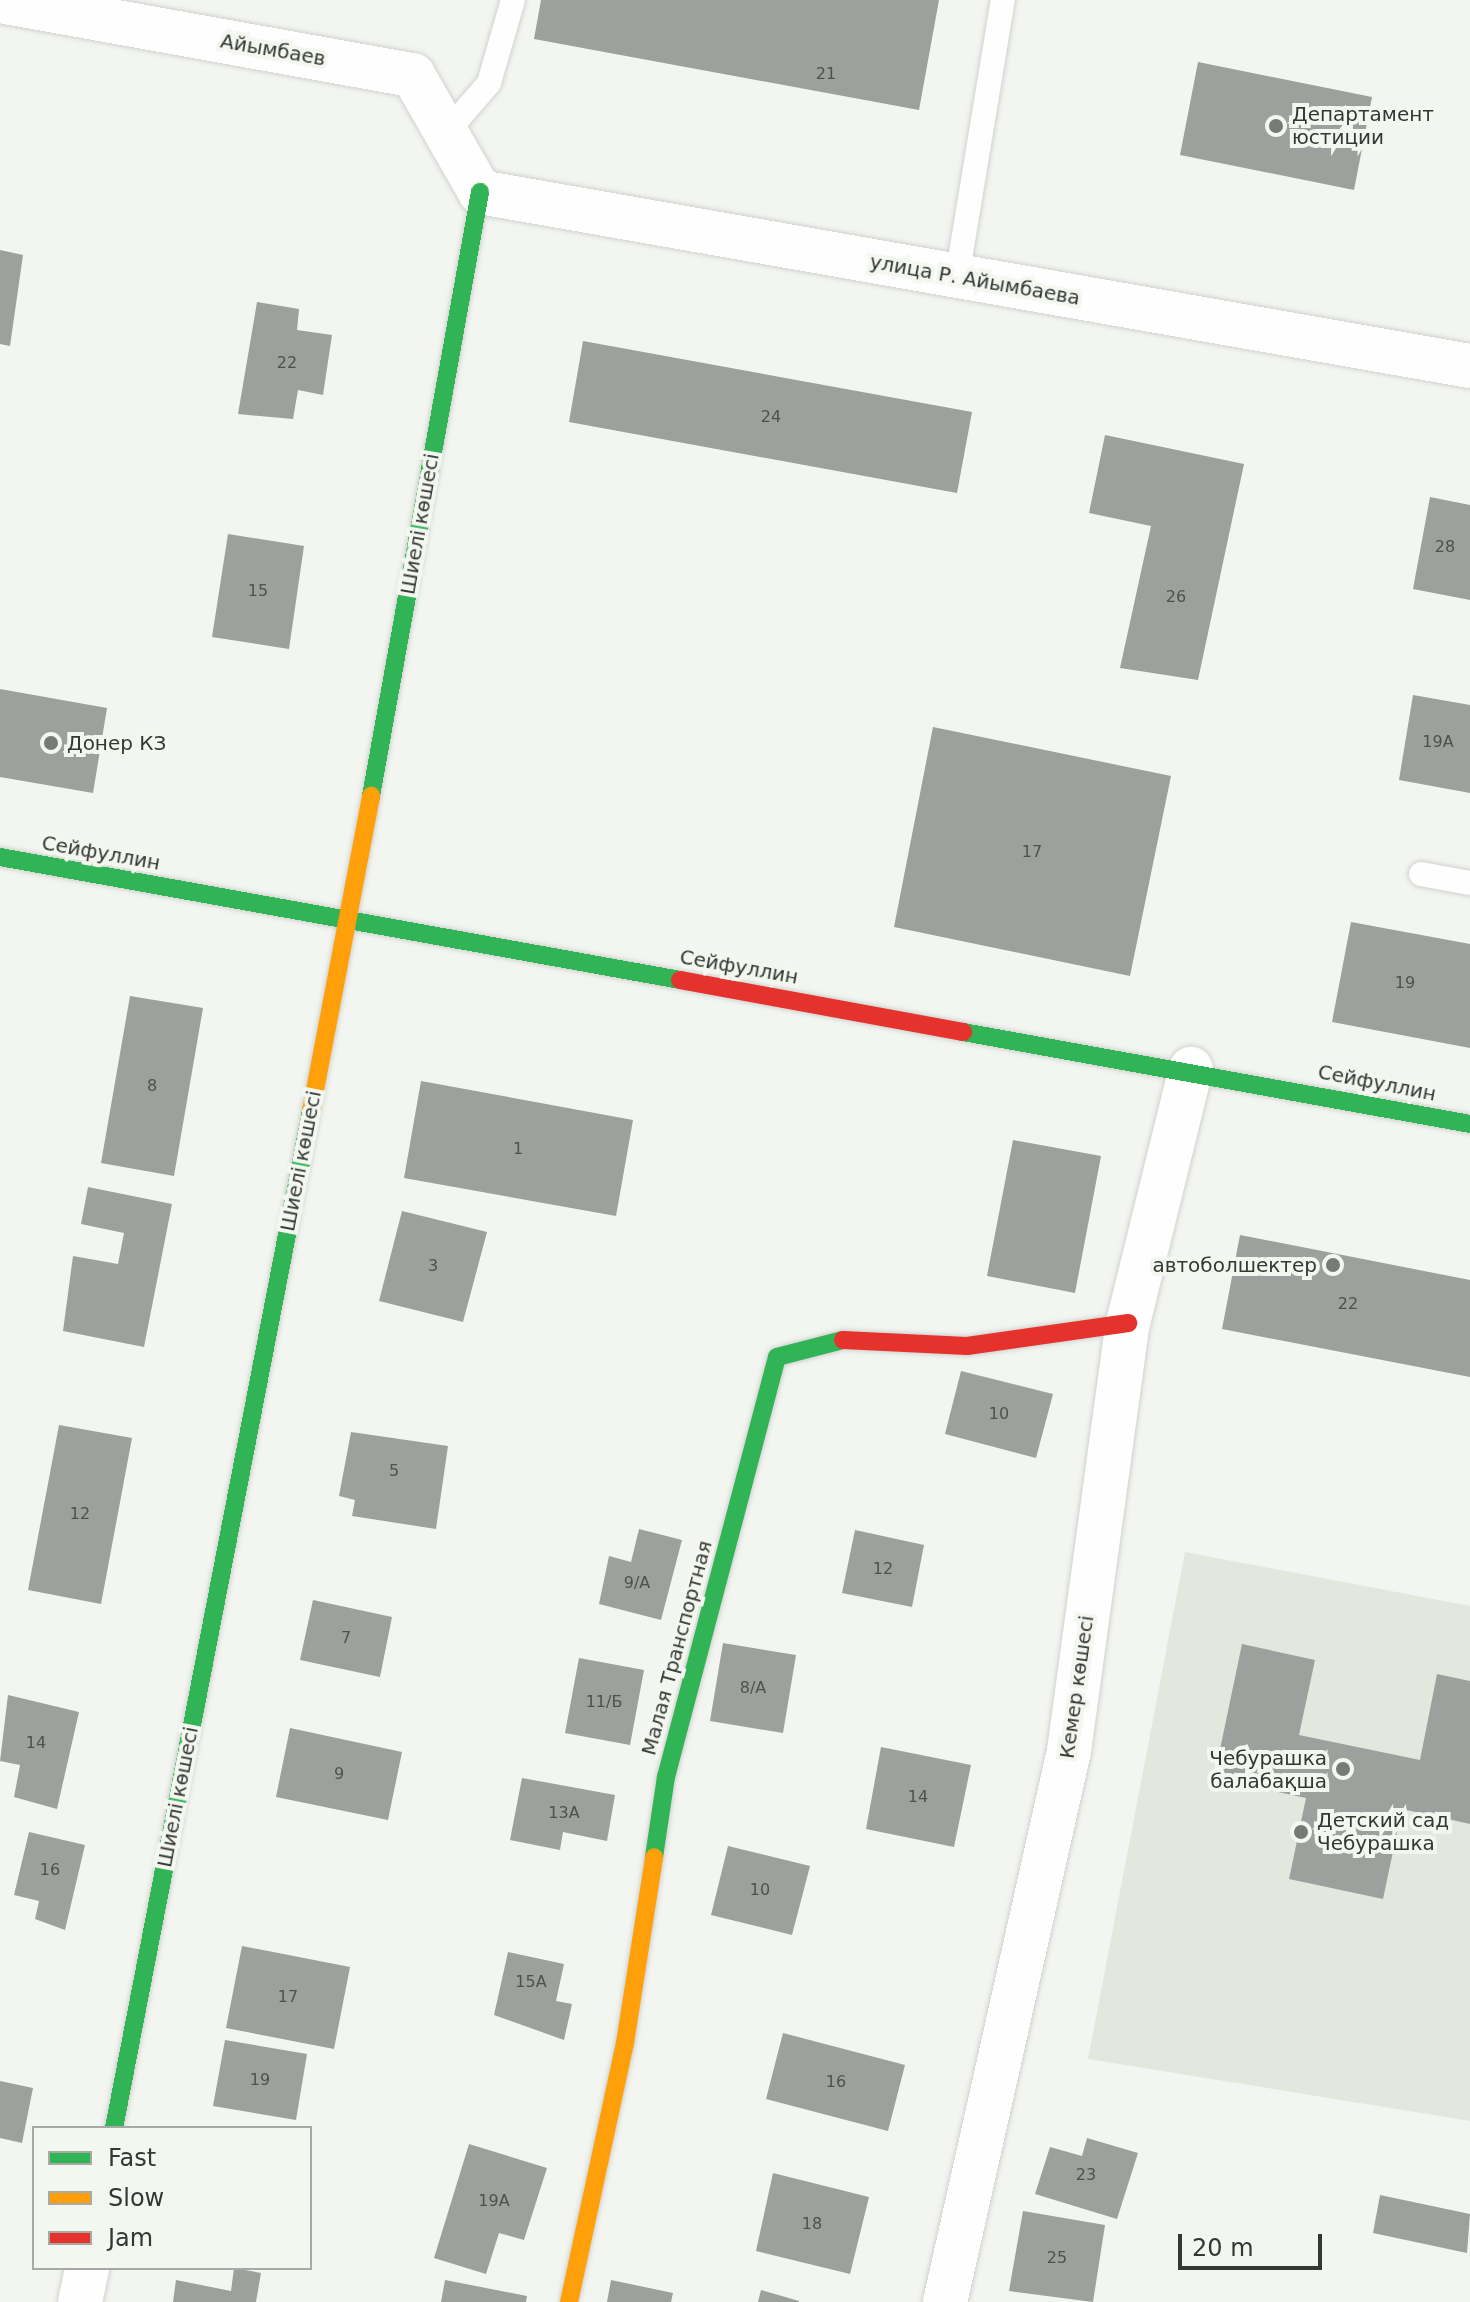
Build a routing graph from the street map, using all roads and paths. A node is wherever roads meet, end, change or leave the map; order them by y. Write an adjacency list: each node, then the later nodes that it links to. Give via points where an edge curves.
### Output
1 (513, 0): 4 (lane, via 489,83)
2 (1003, 0): 6 (lane)
3 (0, 1): 4 (street, Айымбаев, via 413,75)
4 (446, 133): 5 (street, Айымбаев)
5 (480, 192): 6 (street, улица Р. Айымбаева); 11 (street, Шиелі көшесі)
6 (957, 277): 7 (street, улица Р. Айымбаева)
7 (1470, 366)
8 (0, 857): 11 (street, Сейфуллин)
9 (1421, 874): 10 (lane)
10 (1470, 883)
11 (348, 920): 12 (street, Сейфуллин); 15 (street, Шиелі көшесі)
12 (1191, 1069): 13 (street, Сейфуллин); 14 (street, Кемер көшесі)
13 (1470, 1124)
14 (1128, 1323): 18 (street, Малая Транспортная, via 967,1346 842,1340 777,1357 666,1777 625,2043); 19 (street, Кемер көшесі, via 1069,1751)
15 (114, 2126)
16 (87, 2270): 17 (street)
17 (80, 2302)
18 (569, 2302)
19 (945, 2302)

